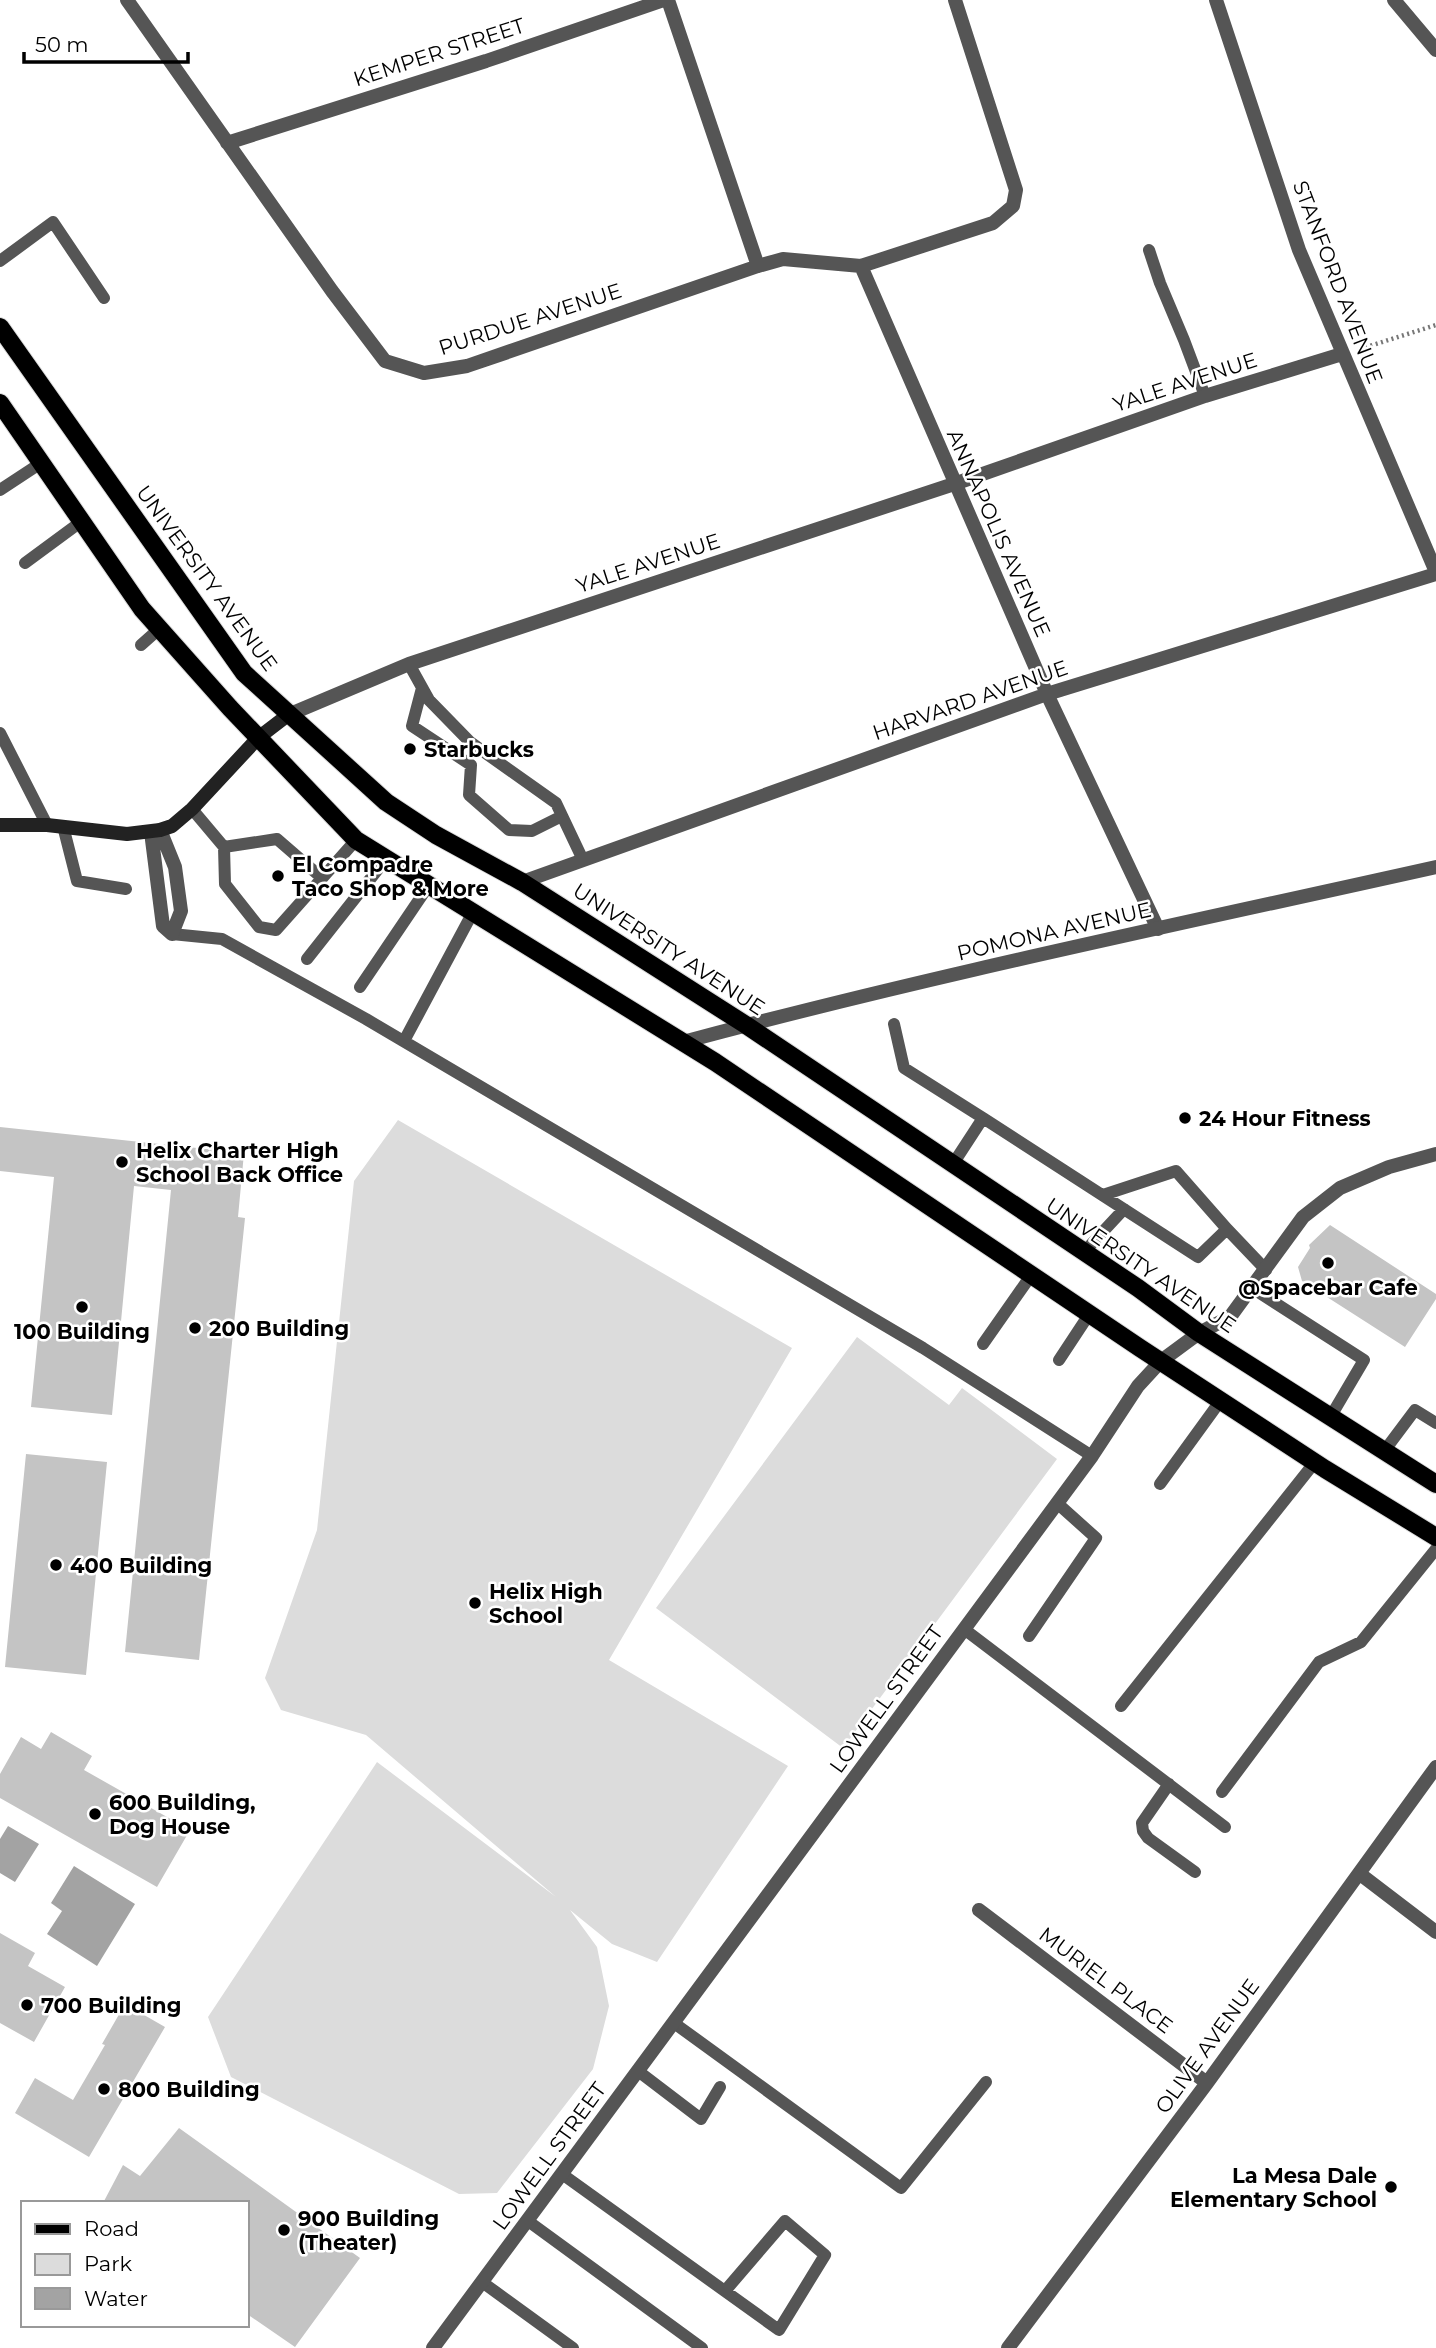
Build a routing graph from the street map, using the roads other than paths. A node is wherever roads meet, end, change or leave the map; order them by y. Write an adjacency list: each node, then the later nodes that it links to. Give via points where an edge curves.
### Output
1 (127, 0): 7 (street, PURDUE AVENUE)
2 (666, 0): 7 (street, KEMPER STREET); 10 (street)
3 (955, 0): 11 (street, PURDUE AVENUE, via 1016,190 1013,206 993,223)
4 (1216, 0): 14 (street, STANFORD AVENUE, via 1299,250)
5 (1394, 0): 6 (street)
6 (1436, 50)
7 (226, 143): 10 (street, PURDUE AVENUE, via 385,361 424,373 467,366)
8 (1149, 250): 15 (lane)
9 (0, 261): 12 (lane, via 52,222)
10 (758, 266): 11 (street, PURDUE AVENUE, via 783,259)
11 (861, 266): 18 (street, ANNAPOLIS AVENUE)
12 (104, 298)
13 (0, 327): 28 (main road, UNIVERSITY AVENUE, via 244,673)
14 (1342, 354): 15 (street, YALE AVENUE); 22 (street, STANFORD AVENUE)
15 (1205, 396): 18 (street, YALE AVENUE)
16 (0, 403): 17 (main road)
17 (41, 463): 19 (lane); 20 (main road)
18 (954, 484): 25 (street, YALE AVENUE); 27 (street, ANNAPOLIS AVENUE)
19 (0, 490)
20 (82, 521): 21 (lane); 23 (main road)
21 (25, 563)
22 (1436, 573): 27 (street, HARVARD AVENUE)
23 (159, 629): 24 (lane); 30 (main road)
24 (141, 645)
25 (409, 664): 26 (lane); 28 (street, YALE AVENUE)
26 (422, 688): 32 (lane, via 470,742 556,803); 32 (lane, via 412,726 471,765 469,795 509,830 532,831)
27 (1047, 694): 40 (street, HARVARD AVENUE); 47 (street, ANNAPOLIS AVENUE)
28 (288, 715): 30 (main road, YALE AVENUE); 43 (main road, UNIVERSITY AVENUE, via 386,802)
29 (0, 733): 34 (lane)
30 (258, 738): 31 (main road, YALE AVENUE); 37 (main road)
31 (192, 809): 36 (main road, YALE AVENUE, via 172,826); 38 (lane)
32 (562, 816): 40 (lane)
33 (0, 825): 34 (main road)
34 (47, 825): 35 (main road)
35 (63, 826): 36 (main road, via 127,834); 45 (lane, via 77,881)
36 (155, 831): 48 (street, via 163,926)
37 (356, 840): 39 (main road); 42 (lane)
38 (224, 847): 42 (lane, via 277,839); 42 (lane, via 225,884 259,927 275,930)
39 (386, 859): 44 (main road); 49 (lane)
40 (583, 860): 43 (street, HARVARD AVENUE)
41 (1436, 867): 47 (street, POMONA AVENUE)
42 (322, 878)
43 (522, 882): 52 (main road, UNIVERSITY AVENUE)
44 (429, 885): 46 (main road); 50 (lane)
45 (126, 889)
46 (473, 912): 53 (lane); 54 (main road)
47 (1158, 929): 52 (street, POMONA AVENUE)
48 (172, 934): 53 (lane, via 222,939)
49 (307, 958)
50 (360, 988)
51 (894, 1024): 55 (lane, via 904,1068)
52 (746, 1025): 54 (street, POMONA AVENUE); 57 (main road, UNIVERSITY AVENUE)
53 (404, 1041): 74 (lane, via 923,1348)
54 (683, 1042): 63 (main road)
55 (983, 1118): 57 (lane); 58 (lane)
56 (1436, 1154): 62 (street, LOWELL STREET, via 1340,1188 1303,1217)
57 (953, 1164): 61 (main road, UNIVERSITY AVENUE)
58 (1103, 1195): 59 (lane); 60 (lane, via 1176,1171)
59 (1124, 1209): 60 (lane, via 1198,1257); 61 (lane)
60 (1227, 1229): 62 (lane)
61 (1083, 1252): 66 (main road, UNIVERSITY AVENUE)
62 (1266, 1270): 64 (street, LOWELL STREET)
63 (1032, 1274): 65 (main road); 67 (lane)
64 (1252, 1288): 66 (street, LOWELL STREET, via 1230,1317); 71 (lane, via 1364,1360)
65 (1090, 1313): 68 (lane); 69 (main road)
66 (1199, 1333): 69 (street, LOWELL STREET); 71 (main road, UNIVERSITY AVENUE)
67 (982, 1344)
68 (1059, 1360)
69 (1161, 1361): 70 (main road); 74 (street, LOWELL STREET, via 1138,1386)
70 (1221, 1400): 75 (main road); 76 (lane)
71 (1331, 1416): 73 (main road, UNIVERSITY AVENUE)
72 (1436, 1423): 73 (lane, via 1415,1410)
73 (1385, 1450): 77 (main road, UNIVERSITY AVENUE)
74 (1092, 1456): 78 (street, LOWELL STREET)
75 (1315, 1462): 79 (main road); 83 (lane)
76 (1160, 1484)
77 (1436, 1484)
78 (1057, 1503): 81 (street, LOWELL STREET); 82 (lane, via 1096,1538)
79 (1436, 1537)
80 (1436, 1549): 86 (lane, via 1361,1642 1319,1662)
81 (964, 1629): 85 (lane); 92 (street, LOWELL STREET)
82 (1029, 1636)
83 (1121, 1706)
84 (1436, 1766): 89 (street, OLIVE AVENUE)
85 (1169, 1784): 87 (lane); 88 (lane, via 1142,1823 1143,1830)
86 (1223, 1792)
87 (1225, 1827)
88 (1195, 1871)
89 (1360, 1874): 91 (street); 95 (street, OLIVE AVENUE)
90 (979, 1910): 95 (street, MURIEL PLACE)
91 (1436, 1932)
92 (674, 2023): 93 (street, LOWELL STREET); 94 (lane, via 901,2188)
93 (638, 2071): 96 (lane, via 701,2119); 97 (street, LOWELL STREET)
94 (986, 2082)
95 (1207, 2083): 104 (street, OLIVE AVENUE)
96 (720, 2087)
97 (562, 2174): 98 (street, LOWELL STREET); 100 (lane)
98 (527, 2221): 99 (street, LOWELL STREET); 103 (lane)
99 (482, 2281): 101 (street, LOWELL STREET); 102 (lane)
100 (725, 2291): 100 (lane, via 779,2330 825,2255 785,2221)
101 (433, 2348)
102 (573, 2348)
103 (702, 2348)
104 (1008, 2348)

